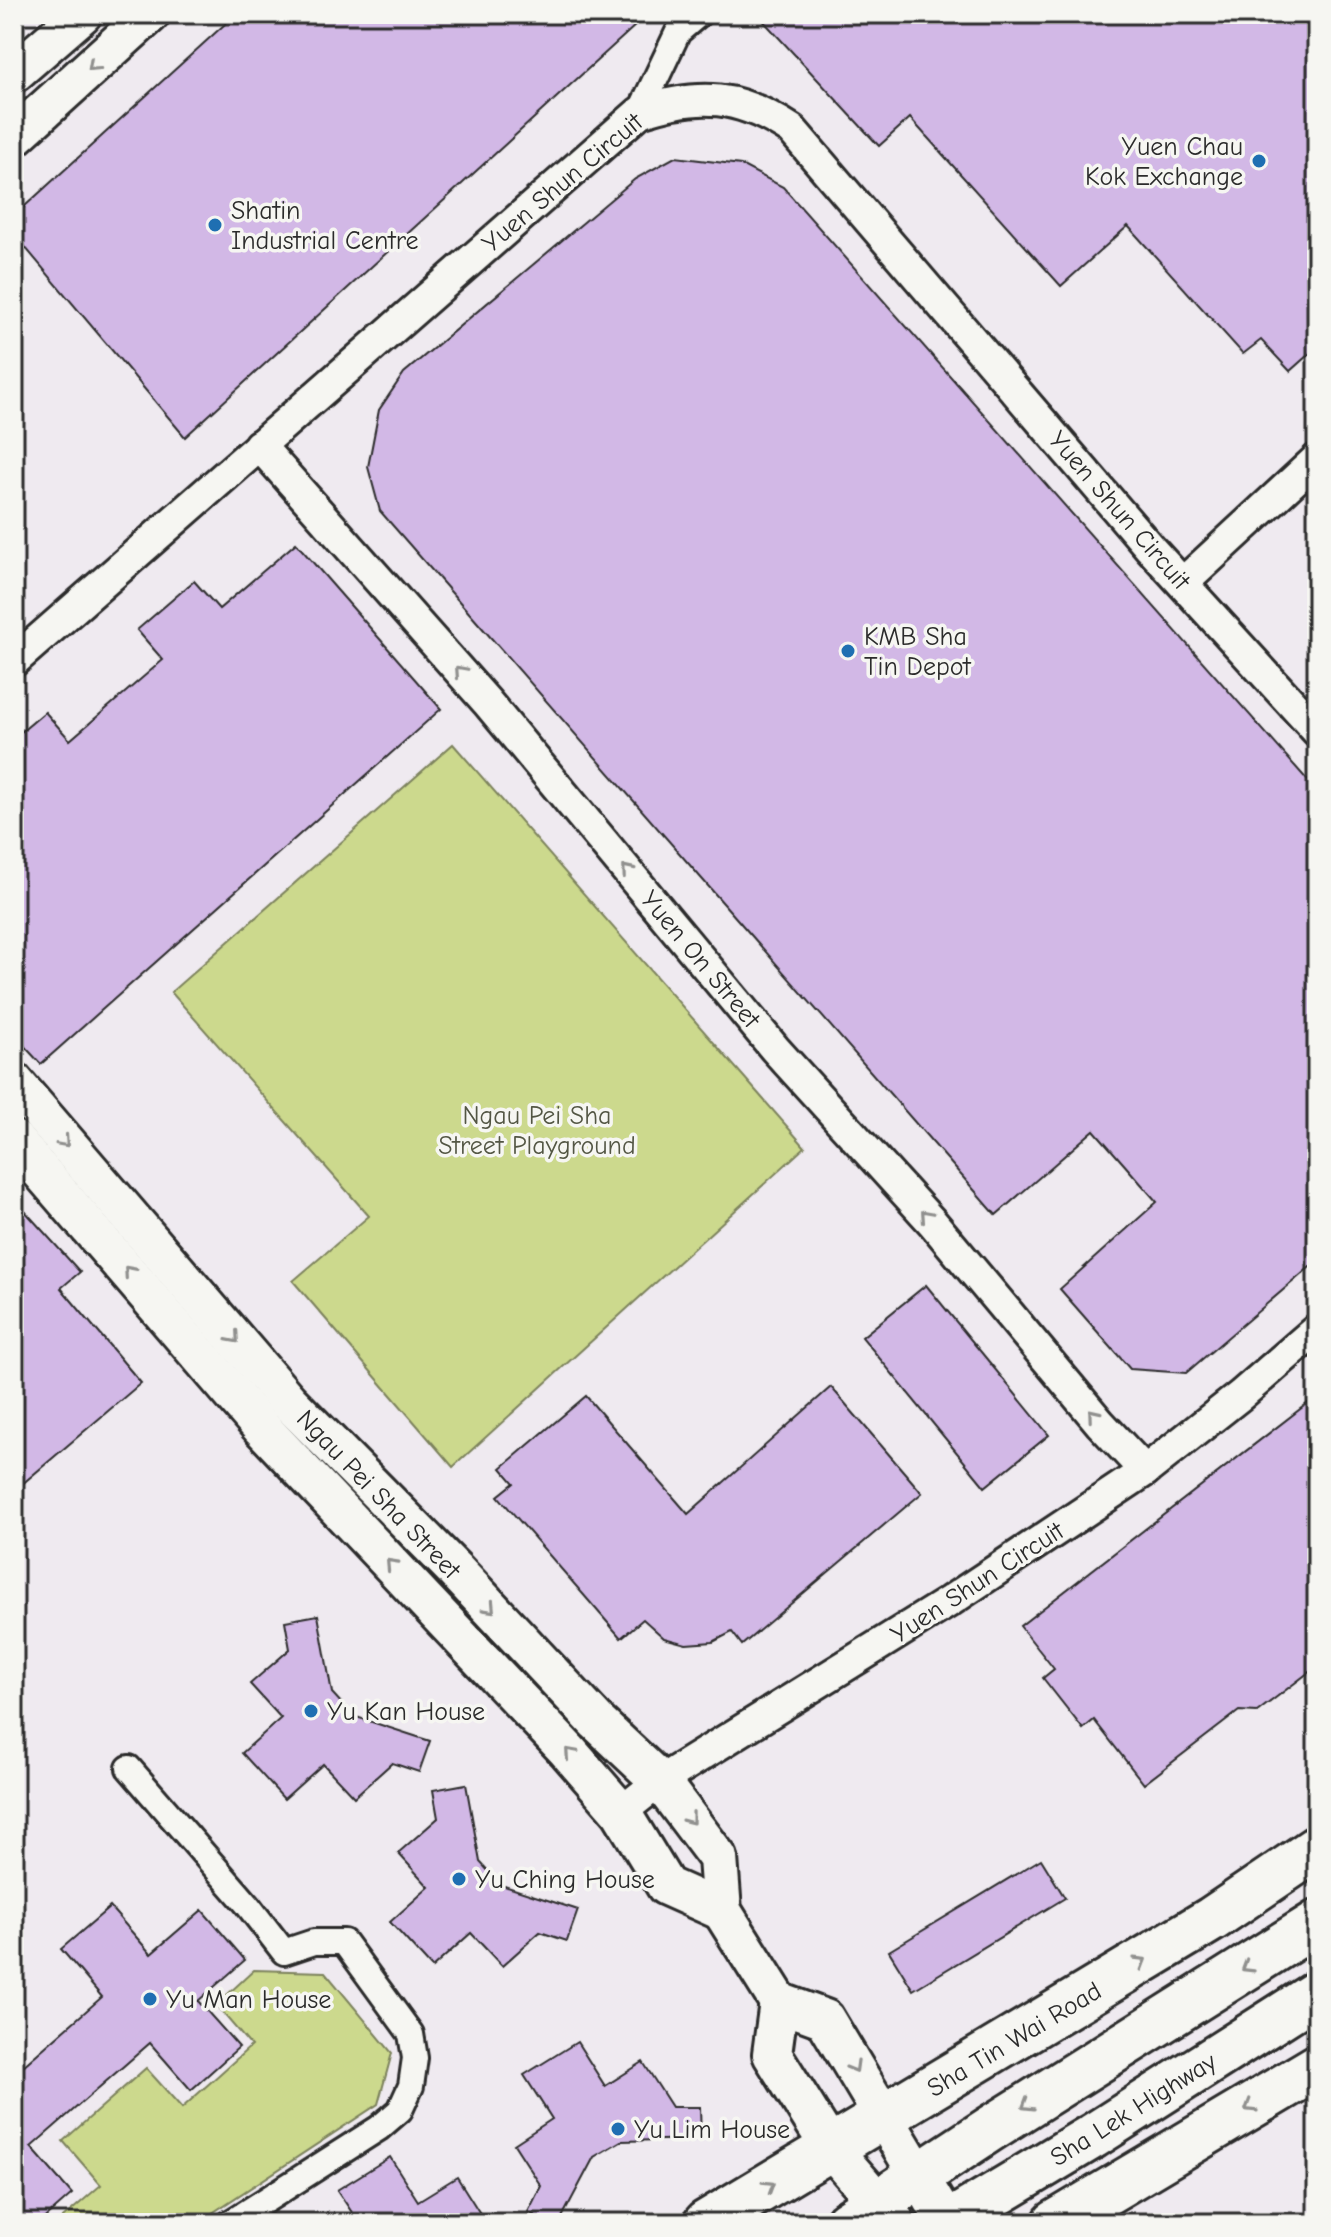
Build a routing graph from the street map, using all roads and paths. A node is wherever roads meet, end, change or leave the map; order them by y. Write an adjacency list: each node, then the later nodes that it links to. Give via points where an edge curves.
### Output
1 (82, 14): 4 (street)
2 (150, 14): 6 (street, one-way to 6)
3 (699, 14): 5 (street, via 678,32)
4 (14, 73)
5 (640, 112): 7 (street, Yuen Shun Circuit); 9 (street, Yuen Shun Circuit, via 674,101 718,99 747,105 792,130)
6 (14, 137)
7 (259, 445): 10 (street, Yuen Shun Circuit); 15 (street, Yuen On Street, one-way to 7, via 933,1223 775,1049 487,702)
8 (1317, 459): 9 (street)
9 (1183, 583): 11 (street, Yuen Shun Circuit)
10 (14, 661)
11 (1317, 731)
12 (14, 1082): 17 (street, Ngau Pei Sha Street, one-way to 17, via 288,1401)
13 (14, 1140): 18 (street, Ngau Pei Sha Street, one-way to 13, via 262,1428)
14 (1317, 1329): 15 (street, Yuen Shun Circuit)
15 (1145, 1471): 17 (street, Yuen Shun Circuit, via 950,1601)
16 (129, 1768): 29 (street, via 284,1952 314,1942 344,1942 411,2034 411,2086 400,2110)
17 (660, 1781): 18 (street, Yuen Shun Circuit); 20 (street, Ngau Pei Sha Street, one-way to 20, via 718,1858)
18 (621, 1812): 20 (street, Ngau Pei Sha Street, via 666,1886)
19 (1317, 1848): 25 (main road, Sha Tin Wai Road, one-way to 19, via 1212,1919)
20 (722, 1911): 23 (street, Ngau Pei Sha Street)
21 (1317, 1923): 27 (main road, one-way to 27)
22 (1317, 1993): 31 (main road, Sha Lek Highway)
23 (779, 2002): 25 (street, one-way to 25, via 825,2019); 26 (street, via 772,2054)
24 (1317, 2067): 32 (main road, one-way to 32)
25 (882, 2116): 26 (main road, Sha Tin Wai Road); 27 (street)
26 (830, 2147): 28 (street); 30 (main road, Sha Tin Wai Road, one-way to 26)
27 (920, 2175): 28 (main road); 31 (street)
28 (874, 2216)
29 (230, 2223)
30 (706, 2223)
31 (947, 2223)
32 (1055, 2223)

